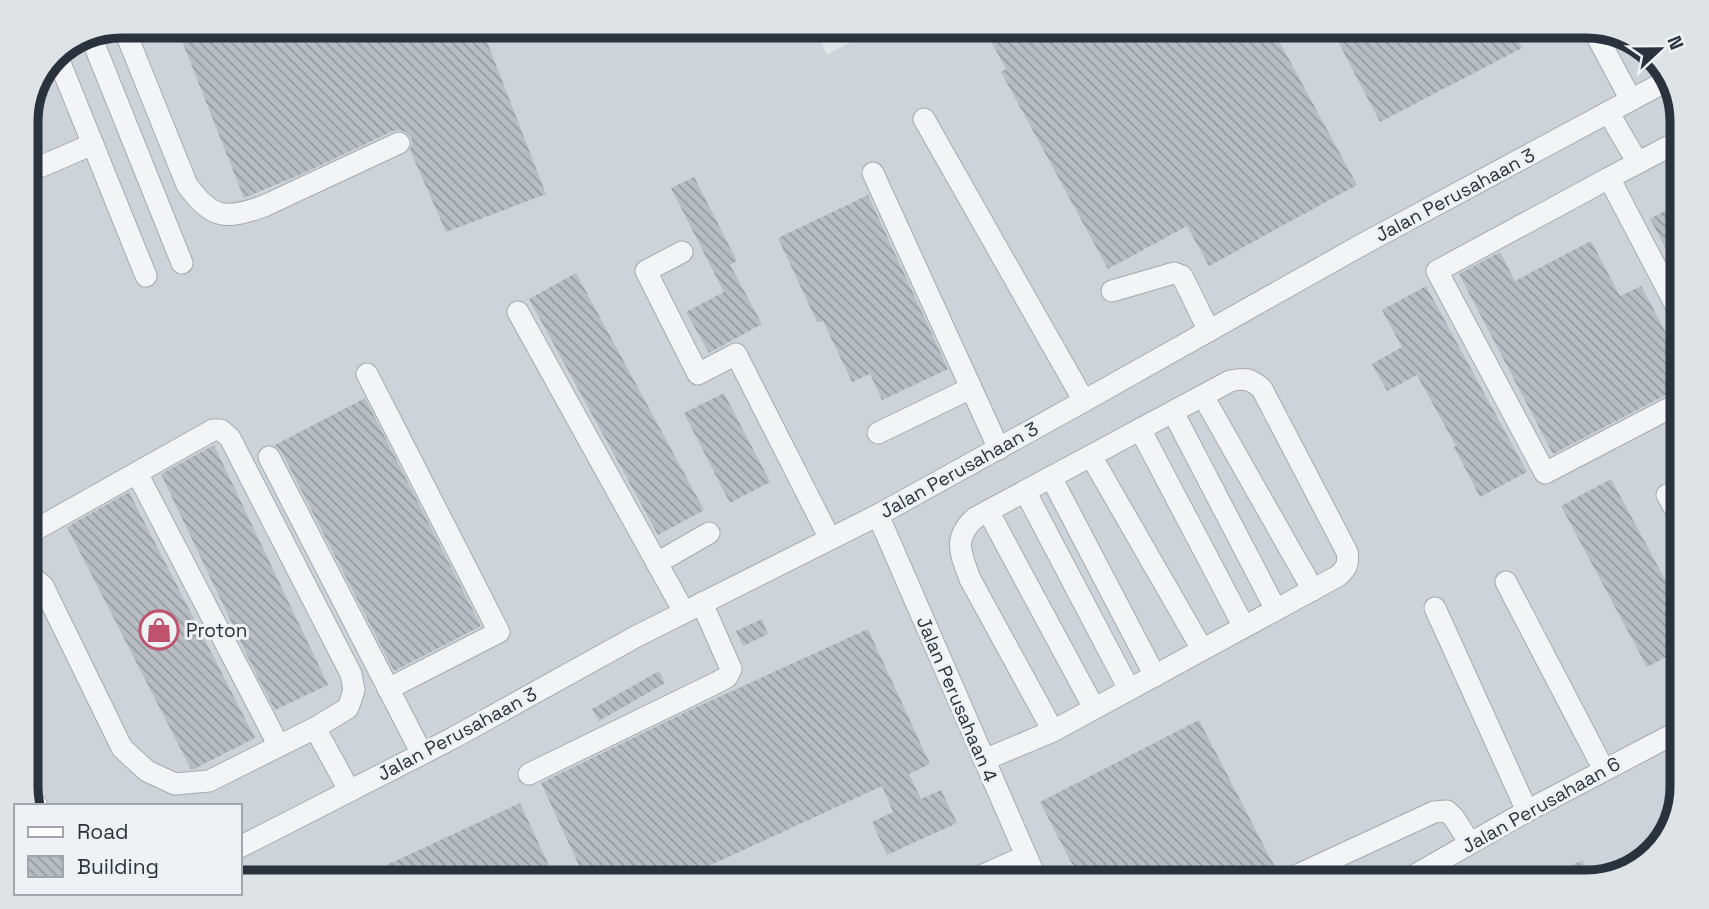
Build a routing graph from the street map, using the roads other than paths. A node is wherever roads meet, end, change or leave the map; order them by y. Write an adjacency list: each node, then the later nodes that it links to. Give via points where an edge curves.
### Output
1 (128, 39): 11 (street, via 187,185 212,212 228,215 264,206)
2 (1599, 40): 6 (street)
3 (94, 44): 7 (street)
4 (61, 65): 10 (street)
5 (1661, 84): 6 (street, Jalan Perusahaan 3)
6 (1631, 100): 8 (street, Jalan Perusahaan 3)
7 (121, 112): 10 (street); 18 (street)
8 (1608, 112): 13 (street); 23 (street, Jalan Perusahaan 3)
9 (924, 119): 27 (street)
10 (89, 136): 14 (street); 19 (street)
11 (400, 143)
12 (1670, 146): 13 (street)
13 (1638, 163): 16 (street)
14 (42, 166)
15 (873, 173): 25 (street)
16 (1609, 178): 21 (street); 28 (street, via 1437,271 1545,473)
17 (682, 252): 44 (street, via 646,271 698,374 736,355)
18 (182, 263)
19 (146, 276)
20 (1112, 291): 23 (street, via 1174,273 1182,276)
21 (1670, 295)
22 (518, 312): 45 (street)
23 (1209, 331): 27 (street, Jalan Perusahaan 3)
24 (366, 374): 55 (street, via 499,632)
25 (971, 388): 31 (street); 32 (street)
26 (1203, 396): 29 (street); 48 (street); 48 (street, via 1244,378 1262,389 1347,552 1346,569)
27 (1084, 401): 32 (street, Jalan Perusahaan 3)
28 (1670, 408)
29 (1173, 412): 30 (street); 51 (street)
30 (1140, 429): 33 (street); 52 (street)
31 (878, 433)
32 (999, 449): 41 (street, Jalan Perusahaan 3)
33 (1091, 456): 36 (street); 53 (street)
34 (269, 457): 55 (street)
35 (137, 472): 42 (street); 58 (street, via 213,430 230,438 351,674 354,690 348,708); 61 (street)
36 (1051, 477): 37 (street); 54 (street)
37 (1025, 491): 40 (street); 56 (street)
38 (1667, 495): 39 (street)
39 (1671, 501)
40 (988, 511): 57 (street); 59 (street, via 965,527 960,541 963,558)
41 (878, 515): 44 (street, Jalan Perusahaan 3); 63 (street, Jalan Perusahaan 4)
42 (39, 529)
43 (709, 533): 45 (street)
44 (830, 539): 49 (street, Jalan Perusahaan 3)
45 (657, 563): 49 (street)
46 (1506, 582): 64 (street)
47 (39, 583): 61 (street, via 122,747 147,771 175,784 209,781)
48 (1313, 590): 51 (street)
49 (693, 608): 62 (street, Jalan Perusahaan 3); 65 (street, via 731,669 727,677)
50 (1435, 608): 67 (street)
51 (1276, 610): 52 (street)
52 (1244, 627): 53 (street)
53 (1202, 649): 54 (street)
54 (1155, 676): 56 (street)
55 (388, 689): 62 (street)
56 (1129, 689): 57 (street)
57 (1094, 708): 59 (street)
58 (315, 728): 61 (street); 66 (street)
59 (1053, 731): 63 (street)
60 (1671, 735): 64 (street, Jalan Perusahaan 6)
61 (279, 746)
62 (422, 754): 66 (street, Jalan Perusahaan 3)
63 (984, 760): 70 (street, Jalan Perusahaan 4)
64 (1604, 771): 67 (street, Jalan Perusahaan 6)
65 (529, 774)
66 (349, 790): 69 (street, Jalan Perusahaan 3)
67 (1527, 811): 68 (street, Jalan Perusahaan 6)
68 (1470, 844): 73 (street, via 1447,811 1434,812); 74 (street, Jalan Perusahaan 6)
69 (242, 846)
70 (1026, 856): 71 (street); 72 (street, Jalan Perusahaan 4)
71 (994, 870)
72 (1032, 870)
73 (1308, 870)
74 (1424, 870)

